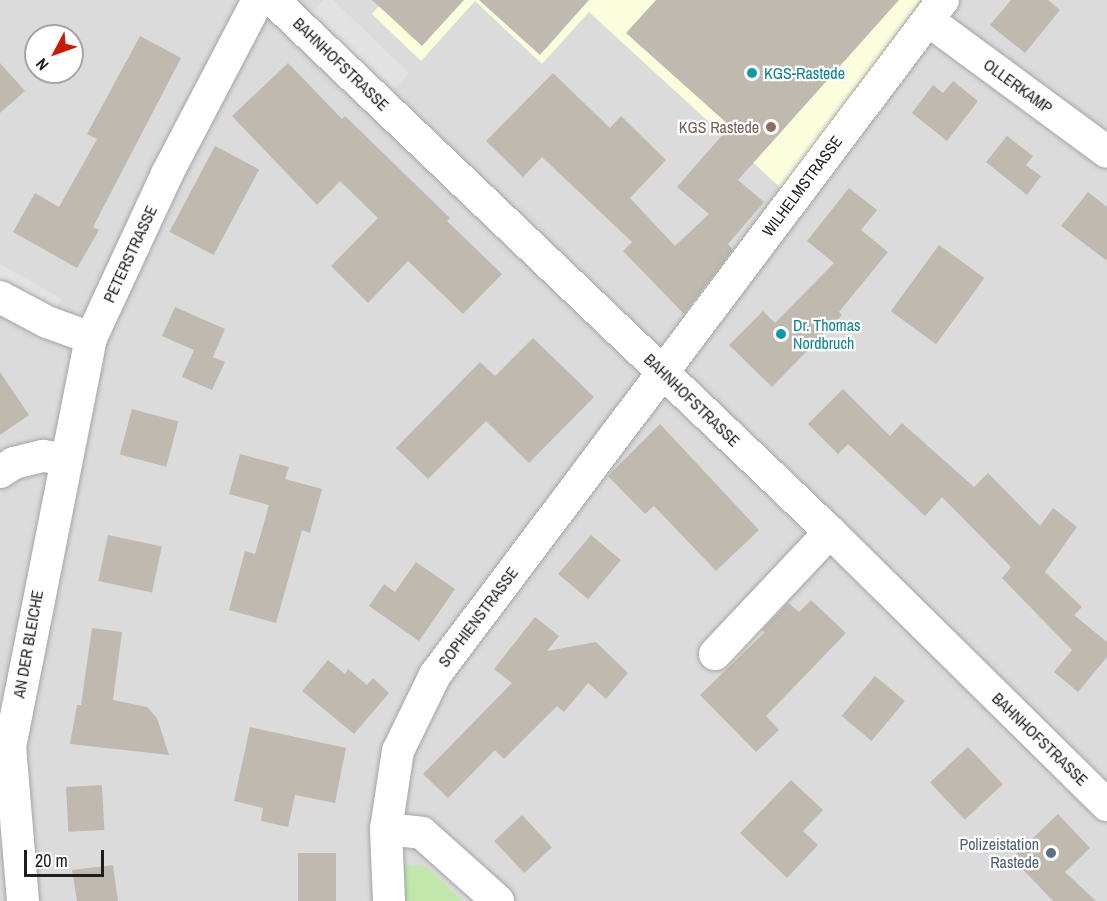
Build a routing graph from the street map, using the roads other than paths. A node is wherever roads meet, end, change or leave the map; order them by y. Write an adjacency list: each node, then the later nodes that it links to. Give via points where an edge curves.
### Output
1 (258, 0): 6 (street, PETERSTRASSE, via 167,174)
2 (273, 0): 7 (street, BAHNHOFSTRASSE)
3 (936, 10): 4 (street, OLLERKAMP); 7 (street, WILHELMSTRASSE)
4 (1107, 152)
5 (0, 297): 6 (street, via 47,322)
6 (91, 338): 8 (street, PETERSTRASSE)
7 (662, 371): 10 (street, BAHNHOFSTRASSE); 13 (street, SOPHIENSTRASSE, via 435,675 398,751)
8 (64, 459): 9 (street, via 43,456 14,463); 14 (street, AN DER BLEICHE, via 10,747)
9 (0, 472)
10 (830, 532): 11 (street); 12 (street, BAHNHOFSTRASSE)
11 (715, 654)
12 (1107, 805)
13 (386, 829): 15 (street, SOPHIENSTRASSE); 16 (street, via 422,833)
14 (23, 901)
15 (388, 901)
16 (498, 901)

